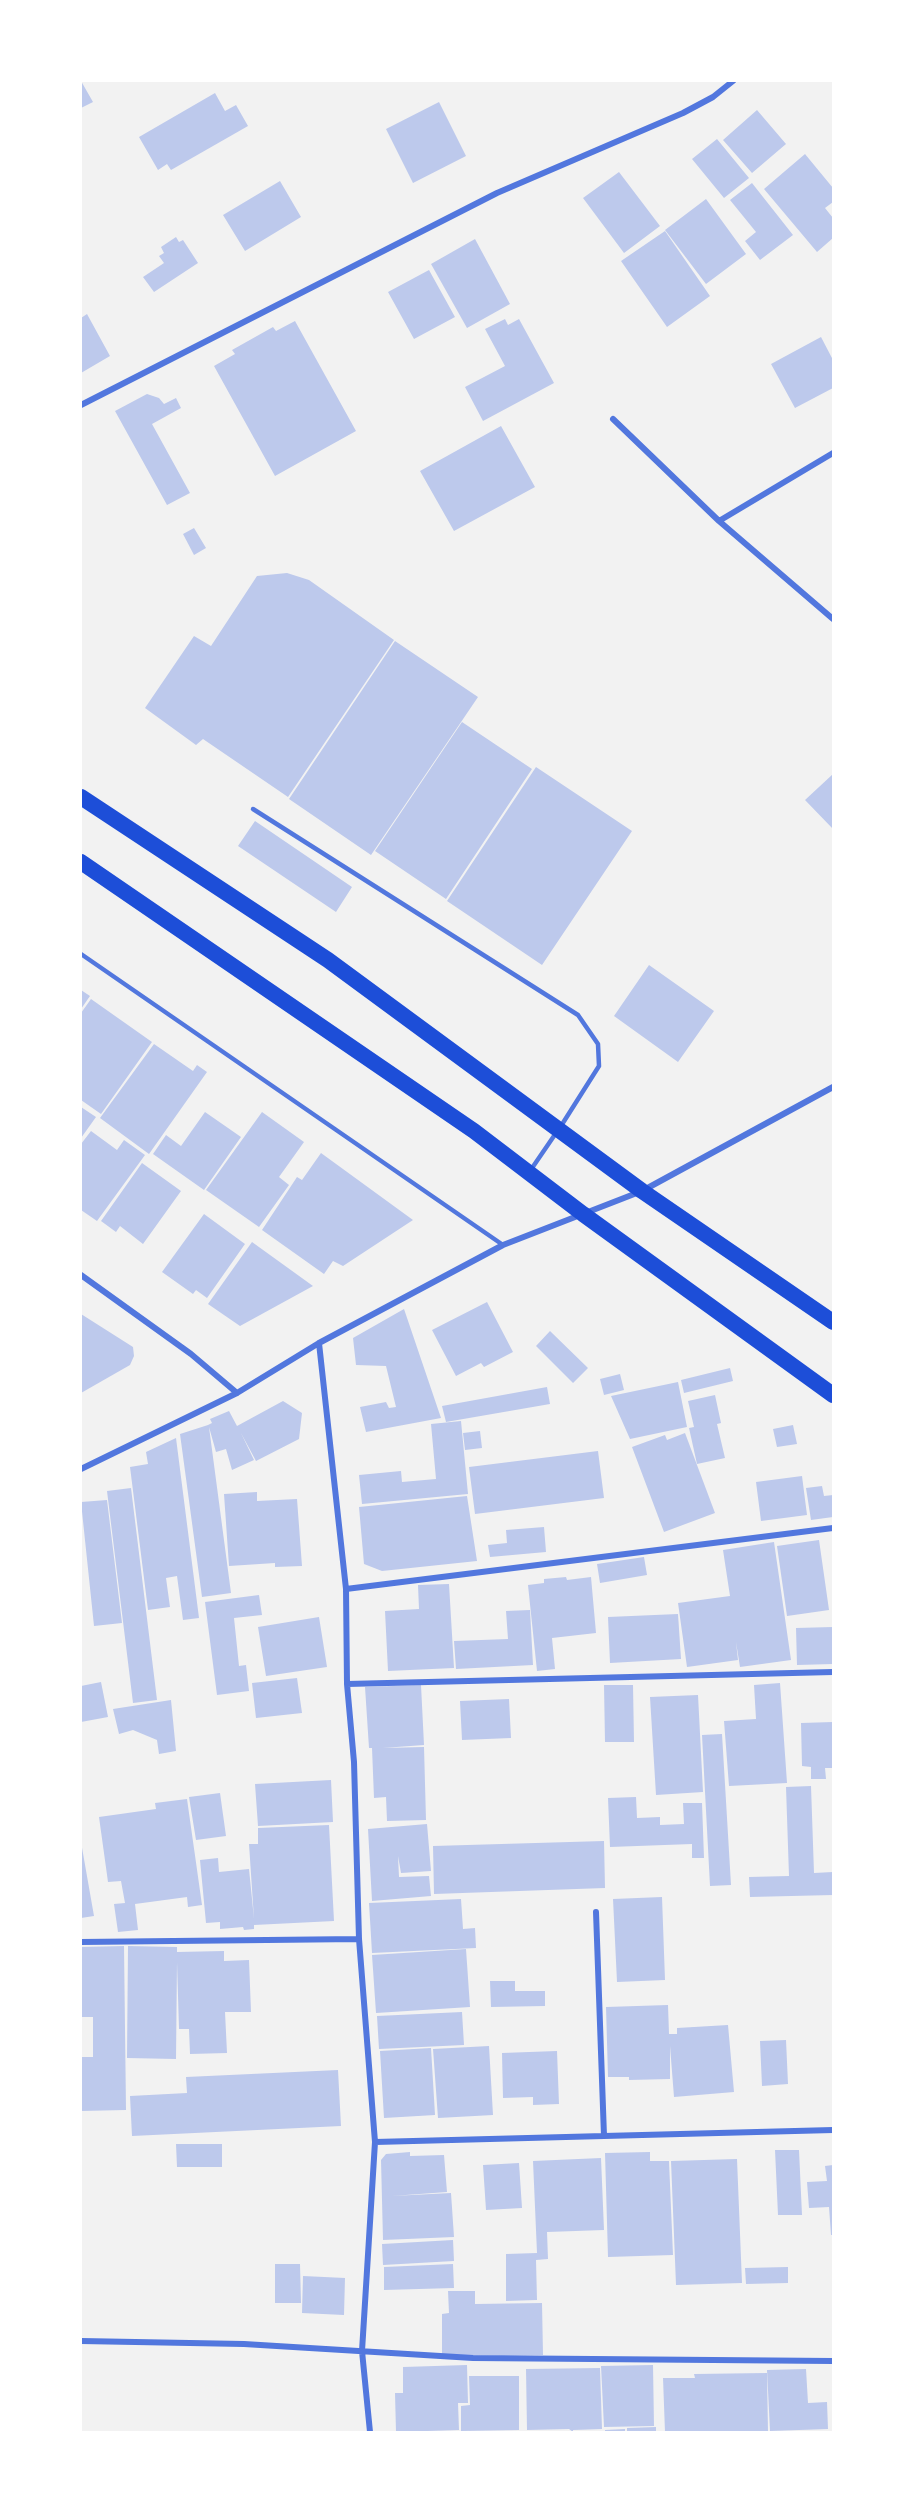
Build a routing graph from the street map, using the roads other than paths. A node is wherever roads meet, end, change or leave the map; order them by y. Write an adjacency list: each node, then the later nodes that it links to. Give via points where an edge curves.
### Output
1 (733, 81): 2 (street, via 683,113 497,193)
2 (81, 405)
3 (613, 419): 5 (street)
4 (833, 453): 5 (street)
5 (719, 521): 6 (street)
6 (833, 619)
7 (81, 797): 12 (highway, via 328,960)
8 (252, 809): 12 (lane, via 578,1015 598,1044 599,1066)
9 (81, 862): 13 (highway, via 474,1131)
10 (81, 954): 16 (lane)
11 (833, 1088): 14 (street)
12 (559, 1130): 13 (lane); 14 (highway)
13 (529, 1173): 15 (highway)
14 (642, 1191): 15 (street); 18 (highway)
15 (583, 1214): 16 (street); 21 (highway)
16 (503, 1245): 19 (street)
17 (81, 1275): 20 (street)
18 (833, 1322)
19 (319, 1344): 20 (street); 24 (street)
20 (237, 1392): 22 (street)
21 (833, 1395)
22 (81, 1468)
23 (833, 1528): 24 (street)
24 (346, 1589): 26 (street)
25 (833, 1672): 26 (street)
26 (346, 1684): 28 (street, via 354,1762)
27 (596, 1912): 31 (street)
28 (359, 1939): 29 (street); 32 (street)
29 (81, 1942)
30 (833, 2130): 31 (street)
31 (604, 2136): 32 (street)
32 (375, 2142): 34 (street)
33 (81, 2341): 34 (street)
34 (362, 2351): 35 (street, via 473,2358); 36 (street)
35 (833, 2361)
36 (370, 2432)

